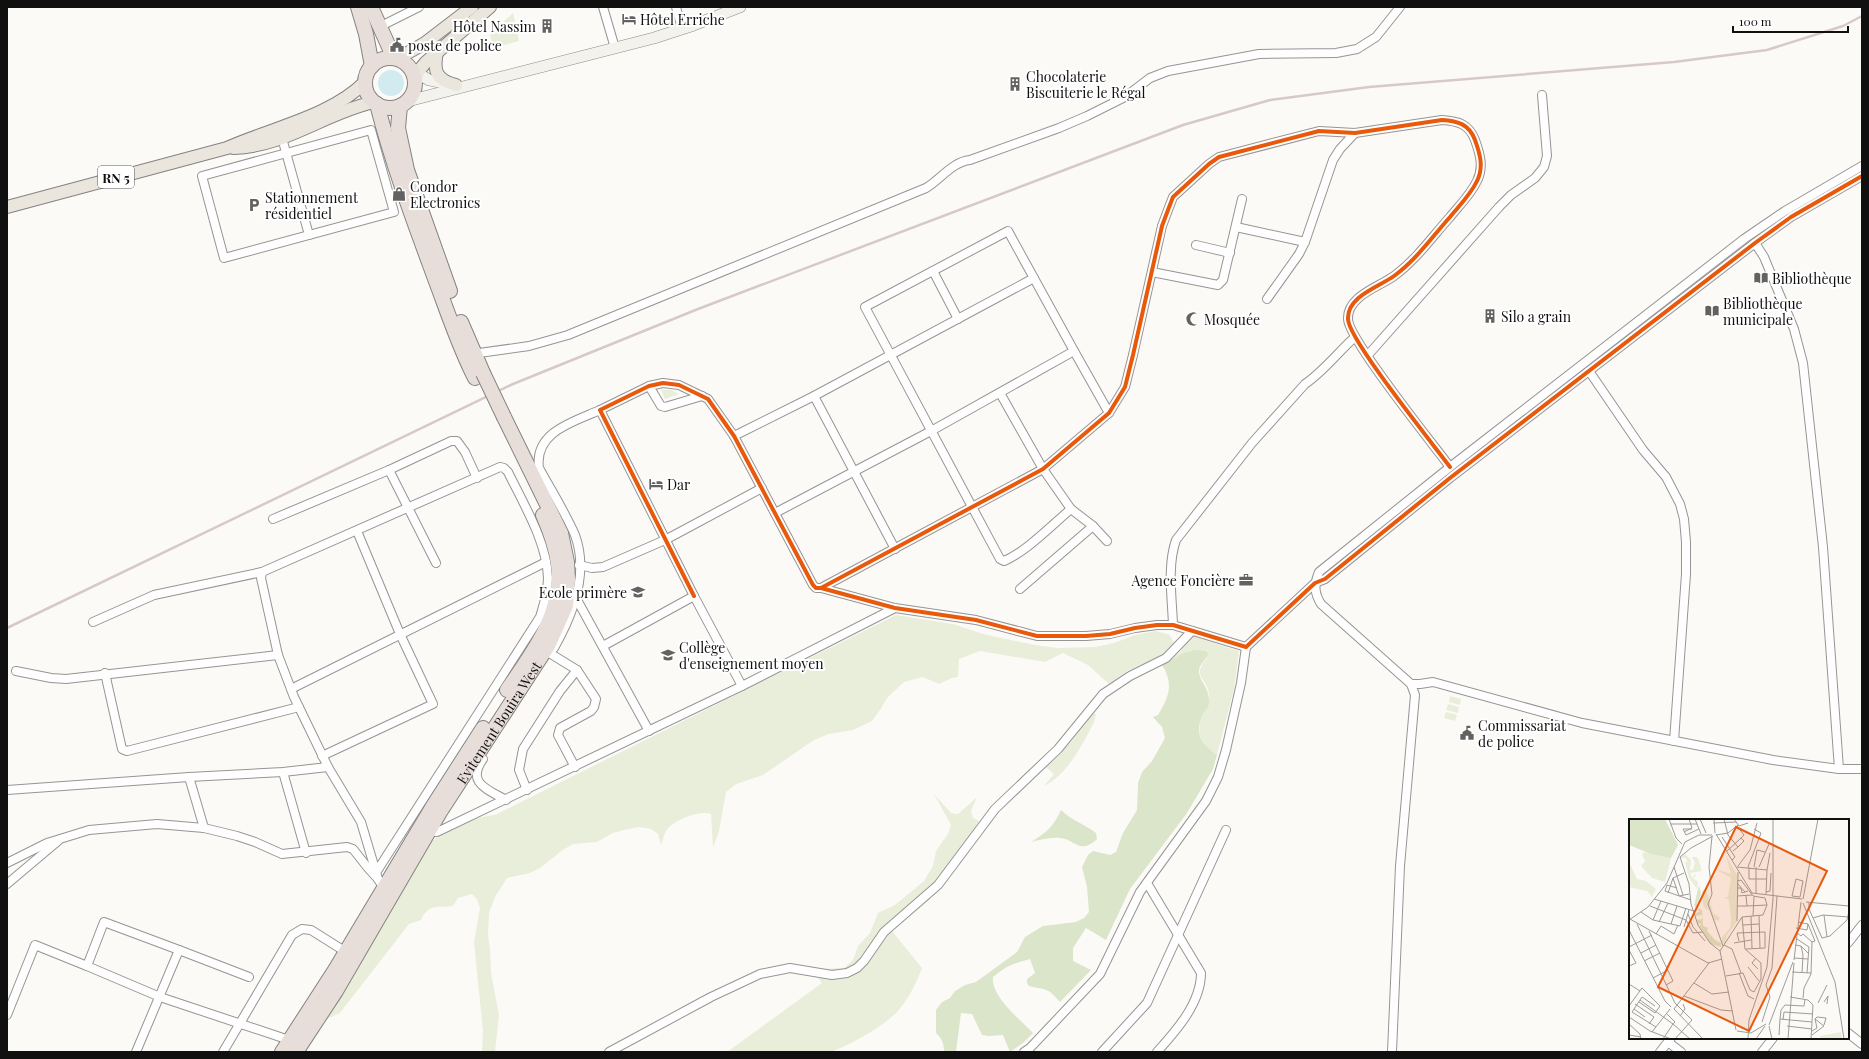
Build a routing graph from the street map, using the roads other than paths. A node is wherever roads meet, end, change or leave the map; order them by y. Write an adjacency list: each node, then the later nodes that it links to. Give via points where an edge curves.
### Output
1 (358, 7): 16 (highway)
2 (371, 7): 11 (highway)
3 (419, 7): 11 (street)
4 (472, 7): 15 (main road, via 409,54)
5 (490, 7): 14 (main road)
6 (603, 7): 13 (street)
7 (676, 7): 12 (street)
8 (740, 7): 10 (main road)
9 (1400, 7): 46 (street, via 1376,37 1357,49 1336,53 1259,54 1168,70 1150,78 1125,97 1087,116 1024,141 970,160 962,160 926,188 627,312 568,335 529,346)
10 (721, 11): 12 (main road)
11 (379, 28): 15 (highway)
12 (682, 29): 13 (main road)
13 (614, 48): 19 (main road)
14 (437, 52): 17 (main road); 20 (main road, via 434,66 438,76 447,83)
15 (396, 58): 16 (highway, via 382,59); 17 (highway, via 403,61)
16 (372, 66): 18 (highway)
17 (415, 75): 20 (main road, via 446,85); 23 (highway, via 414,92)
18 (365, 82): 22 (highway, via 366,89); 27 (main road, RN 5, via 356,92 321,111)
19 (474, 84): 20 (main road); 23 (main road)
20 (456, 85)
21 (1542, 95): 48 (street, via 1547,156 1544,167 1535,178 1499,207)
22 (375, 103): 23 (highway, via 388,108); 24 (highway); 26 (main road, RN 5, via 344,111)
23 (404, 104): 46 (highway, via 398,128 407,170 457,311)
24 (375, 127): 28 (street); 34 (street, via 394,212); 46 (highway)
25 (1355, 133): 35 (street, via 1333,160); 40 (street, via 1320,131 1219,157 1173,197 1162,226); 44 (street, via 1442,120 1457,121 1468,127 1481,156 1477,181 1420,252 1395,276 1358,298 1353,304 1348,325)
26 (282, 138): 27 (main road, RN 5, via 248,148); 28 (street)
27 (226, 148): 32 (main road, RN 5)
28 (287, 153): 34 (street); 34 (street, via 202,176 224,258)
29 (1862, 166): 60 (street, via 1749,235)
30 (1862, 176): 36 (street, via 1791,217)
31 (1242, 199): 33 (street)
32 (7, 207)
33 (1236, 227): 35 (street); 38 (street)
34 (309, 235)
35 (1305, 242): 42 (street)
36 (1755, 243): 49 (street); 106 (street, via 1764,257 1794,329 1804,368 1823,547)
37 (1196, 245): 38 (street)
38 (1230, 253): 40 (street, via 1223,280 1218,286)
39 (933, 271): 41 (street, via 1008,231); 43 (street); 47 (street, via 865,307)
40 (1152, 272): 55 (street, via 1125,387)
41 (1034, 278): 43 (street); 45 (street)
42 (1267, 299)
43 (958, 318): 47 (street)
44 (1355, 337): 48 (street); 87 (street, via 1316,377 1305,384 1252,443 1176,540 1172,551 1171,568)
45 (1074, 352): 51 (street); 55 (street)
46 (469, 355): 56 (highway, Evitement Bouira West, bridge)
47 (890, 355): 53 (street); 57 (street)
48 (1368, 355): 60 (street)
49 (1589, 371): 80 (street, via 1325,579); 102 (street, via 1643,450 1666,478 1680,504 1684,519 1685,581)
50 (649, 386): 52 (street, via 663,383 679,385); 52 (street, via 661,406 665,407); 54 (street)
51 (1000, 393): 57 (street); 61 (street)
52 (702, 396): 58 (street, via 715,407)
53 (814, 396): 58 (street); 63 (street)
54 (600, 410): 59 (street, via 555,432 546,439); 73 (street)
55 (1109, 413): 61 (street)
56 (500, 419): 59 (highway, Evitement Bouira West); 113 (highway, Evitement Bouira West, via 556,549 559,566 556,599 537,643)
57 (931, 431): 63 (street); 66 (street)
58 (734, 436): 65 (street)
59 (532, 458): 78 (street, via 575,535); 113 (highway, Evitement Bouira West, via 565,545 568,580 566,606 548,646)
60 (1450, 467): 80 (street, via 1319,572)
61 (1043, 469): 66 (street); 68 (street)
62 (388, 470): 64 (street, via 451,441 457,441 465,452); 67 (street); 70 (street)
63 (853, 473): 69 (street); 75 (street)
64 (476, 478): 67 (street); 76 (street, via 500,468 508,472 542,545)
65 (762, 488): 69 (street); 73 (street)
66 (973, 508): 68 (street, via 1000,559 1004,561 1024,549); 75 (street)
67 (407, 509): 72 (street); 77 (street)
68 (1071, 509): 71 (street)
69 (775, 513): 81 (street, via 813,584 816,588)
70 (273, 519)
71 (1093, 526): 74 (street); 82 (street)
72 (357, 531): 79 (street); 89 (street)
73 (665, 540): 78 (street, via 604,567); 83 (street)
74 (1107, 541)
75 (895, 549): 81 (street)
76 (546, 562): 89 (street); 121 (street, via 546,597 540,617)
77 (436, 563)
78 (580, 565): 84 (street)
79 (262, 572): 86 (street, via 154,595); 93 (street, via 261,578)
80 (1315, 582): 91 (street); 97 (street, via 1317,598 1327,611)
81 (821, 588): 85 (street)
82 (1020, 589)
83 (694, 596): 90 (street); 98 (street)
84 (576, 598): 90 (street); 92 (street, via 567,624)
85 (895, 608): 87 (street, via 976,620 1038,636 1110,634 1135,628); 98 (street)
86 (93, 622)
87 (1173, 625): 88 (street)
88 (1192, 631): 91 (street); 142 (street, via 1166,658 1130,676 1103,694 1058,748 995,809 938,885 884,932 857,968 847,973 832,975 790,968 760,974 711,997)
89 (400, 634): 99 (street); 103 (street, via 433,704)
90 (603, 646): 101 (street)
91 (1246, 647): 122 (street, via 1234,718 1218,777 1206,801)
92 (551, 654): 94 (street); 112 (street, via 477,768 478,782)
93 (278, 655): 96 (street); 99 (street)
94 (577, 670): 105 (street, via 596,702 591,711 560,728 558,732); 111 (street, via 560,691 523,749 519,770)
95 (16, 671): 96 (street, via 51,678)
96 (105, 673): 100 (street, via 122,749 127,751)
97 (1411, 684): 102 (street, via 1433,682 1582,723); 146 (street, via 1415,694 1415,706 1400,866)
98 (742, 686): 101 (street)
99 (291, 688): 100 (street)
100 (299, 707): 103 (street)
101 (649, 731): 105 (street)
102 (1674, 741): 106 (street, via 1773,760)
103 (322, 756): 104 (street)
104 (328, 767): 108 (street); 121 (street, via 362,822)
105 (575, 767): 111 (street)
106 (1839, 769): 107 (street)
107 (1862, 769)
108 (283, 772): 109 (street); 119 (street)
109 (189, 777): 110 (street); 115 (street)
110 (7, 790)
111 (527, 790): 112 (street)
112 (506, 800): 114 (street)
113 (436, 809): 114 (street); 116 (highway, Evitement Bouira West)
114 (450, 826): 116 (street, via 437,832)
115 (204, 828): 118 (street, via 157,824 89,830); 119 (street, via 255,842 282,854)
116 (424, 830): 121 (highway, Evitement Bouira West)
117 (1226, 830): 125 (street)
118 (64, 837): 120 (street, via 26,852); 123 (street)
119 (306, 853): 121 (street, via 347,847 353,849)
120 (7, 863)
121 (383, 883): 128 (highway, Evitement Bouira West); 138 (highway, Evitement Bouira West, via 336,991)
122 (1147, 883): 125 (street); 143 (street, via 1135,901 1100,974)
123 (7, 884)
124 (1862, 925): 126 (street)
125 (1178, 934): 144 (street, via 1147,1003); 145 (street, via 1200,973 1201,980 1182,1022)
126 (1849, 942)
127 (179, 950): 129 (street, via 104,922); 130 (street); 131 (street)
128 (346, 952): 133 (street, via 311,930 302,929 292,935); 138 (highway, Evitement Bouira West)
129 (87, 966): 131 (street); 132 (street, via 35,945)
130 (249, 977)
131 (160, 997): 133 (street); 139 (street)
132 (7, 1014)
133 (240, 1024): 138 (street); 140 (street)
134 (1849, 1034): 137 (street)
135 (1772, 1039): 149 (street)
136 (1669, 1040): 147 (street); 148 (street)
137 (1862, 1044)
138 (292, 1046): 141 (highway, Evitement Bouira West)
139 (136, 1052)
140 (223, 1052)
141 (282, 1052)
142 (609, 1052)
143 (1024, 1052)
144 (1102, 1052)
145 (1157, 1052)
146 (1392, 1052)
147 (1660, 1052)
148 (1681, 1052)
149 (1762, 1052)

